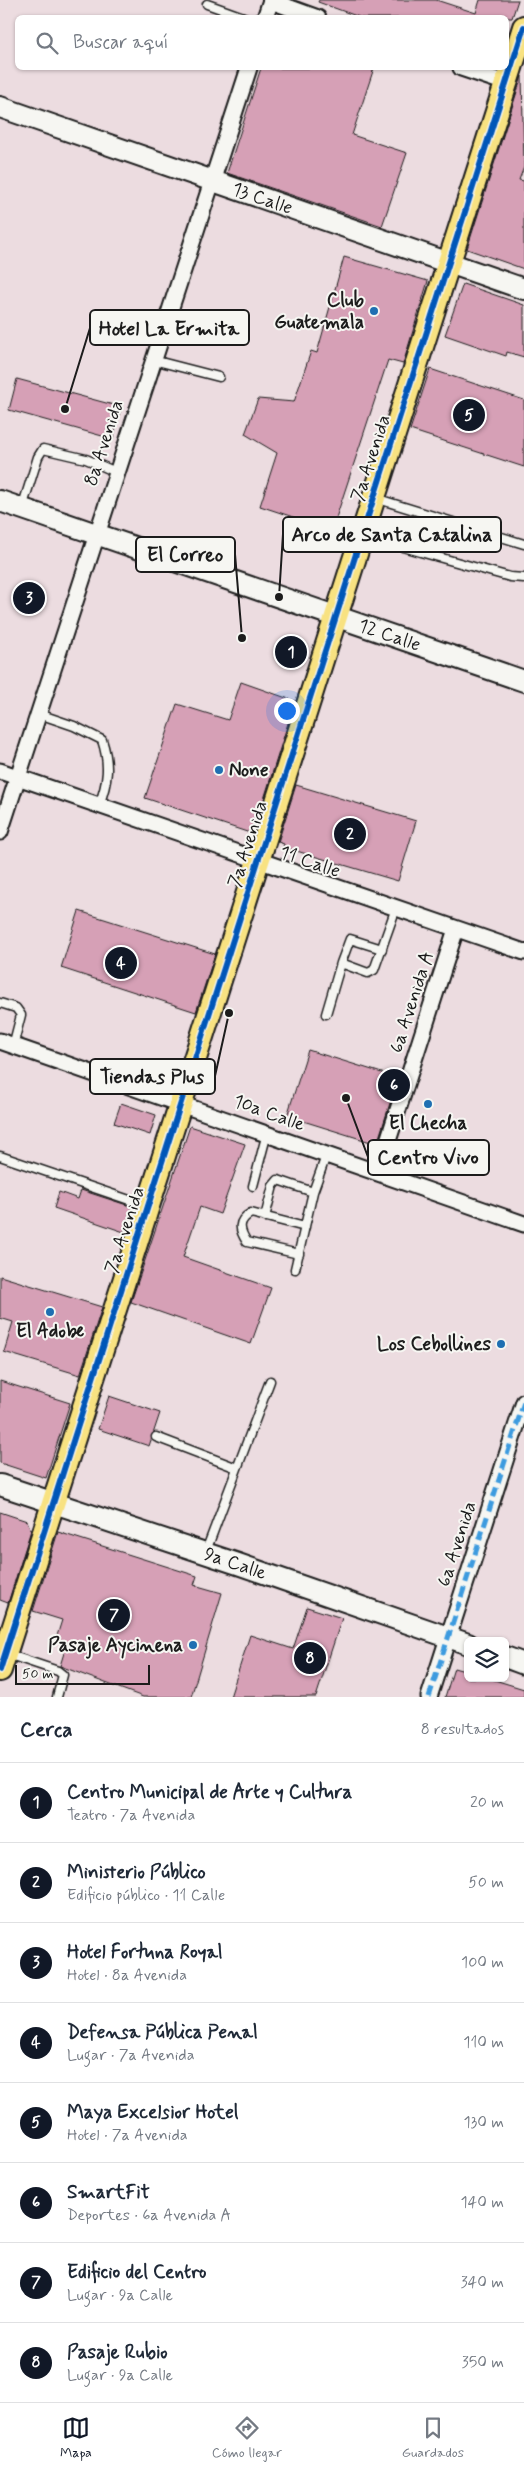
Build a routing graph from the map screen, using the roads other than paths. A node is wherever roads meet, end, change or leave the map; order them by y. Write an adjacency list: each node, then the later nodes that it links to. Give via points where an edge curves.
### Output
1 (271, 0): 4 (street); 5 (street)
2 (207, 4): 3 (lane)
3 (238, 15)
4 (266, 15)
5 (310, 15)
6 (524, 27): 9 (main road, 7a Avenida)
7 (248, 70): 11 (street, 8a Avenida)
8 (467, 70): 9 (street)
9 (506, 83): 12 (main road, 7a Avenida)
10 (0, 107): 11 (street, 13 Calle)
11 (212, 181): 12 (street, 13 Calle); 14 (street, 8a Avenida)
12 (449, 263): 13 (street, 13 Calle); 17 (main road, 7a Avenida)
13 (524, 290)
14 (153, 360): 15 (lane); 16 (street, 8a Avenida)
15 (218, 377)
16 (116, 472): 19 (lane, via 86,459 43,449); 20 (street, 8a Avenida)
17 (374, 497): 21 (main road, 7a Avenida); 22 (lane)
18 (0, 501): 19 (street, 12 Calle)
19 (22, 508): 20 (street, 12 Calle)
20 (96, 534): 24 (street, 12 Calle); 26 (street, 8a Avenida)
21 (361, 535): 23 (lane, via 510,578); 24 (main road, 7a Avenida)
22 (524, 544)
23 (524, 578)
24 (336, 616): 25 (street, 12 Calle); 31 (main road, 7a Avenida)
25 (524, 681)
26 (38, 714): 28 (street, 8a Avenida); 29 (lane, via 102,740 108,774)
27 (0, 771): 28 (street, 11 Calle)
28 (18, 777): 29 (street, 11 Calle); 30 (street, 8a Avenida)
29 (99, 805): 31 (street, 11 Calle)
30 (0, 832)
31 (258, 860): 32 (street, 11 Calle); 40 (main road, 7a Avenida)
32 (396, 908): 33 (street, 11 Calle); 34 (lane)
33 (456, 929): 35 (street, 11 Calle); 44 (street, 6a Avenida A)
34 (382, 949): 36 (lane, via 374,970 368,973); 36 (lane, via 350,939)
35 (524, 952)
36 (341, 963): 38 (lane)
37 (0, 1003): 39 (lane, via 16,1008 21,1015)
38 (326, 1014)
39 (7, 1043): 40 (street, 10a Calle)
40 (181, 1103): 41 (street, 10a Calle); 47 (main road, 7a Avenida)
41 (267, 1133): 43 (street, 10a Calle); 45 (lane)
42 (0, 1156): 47 (lane)
43 (326, 1156): 44 (street, 10a Calle); 46 (lane)
44 (378, 1172): 49 (street, 10a Calle)
45 (253, 1186)
46 (313, 1192): 48 (lane, via 278,1180 272,1186); 50 (lane)
47 (148, 1206): 58 (main road, 7a Avenida)
48 (265, 1217): 50 (lane); 51 (lane, via 251,1213 244,1217 240,1226 247,1242)
49 (524, 1224)
50 (305, 1227): 51 (lane)
51 (298, 1254): 52 (lane)
52 (295, 1269)
53 (270, 1381): 56 (lane)
54 (524, 1402): 60 (street, 6a Avenida)
55 (156, 1436): 56 (lane)
56 (237, 1468): 59 (lane)
57 (0, 1485): 58 (street, 9a Calle)
58 (53, 1503): 59 (street, 9a Calle); 63 (main road, 7a Avenida)
59 (206, 1553): 60 (street, 9a Calle)
60 (448, 1637): 61 (street, 9a Calle); 66 (street, 6a Avenida)
61 (464, 1643)
62 (509, 1658): 64 (street)
63 (3, 1662): 65 (lane, via 58,1671 64,1675)
64 (524, 1664)
65 (57, 1697)
66 (429, 1697)

